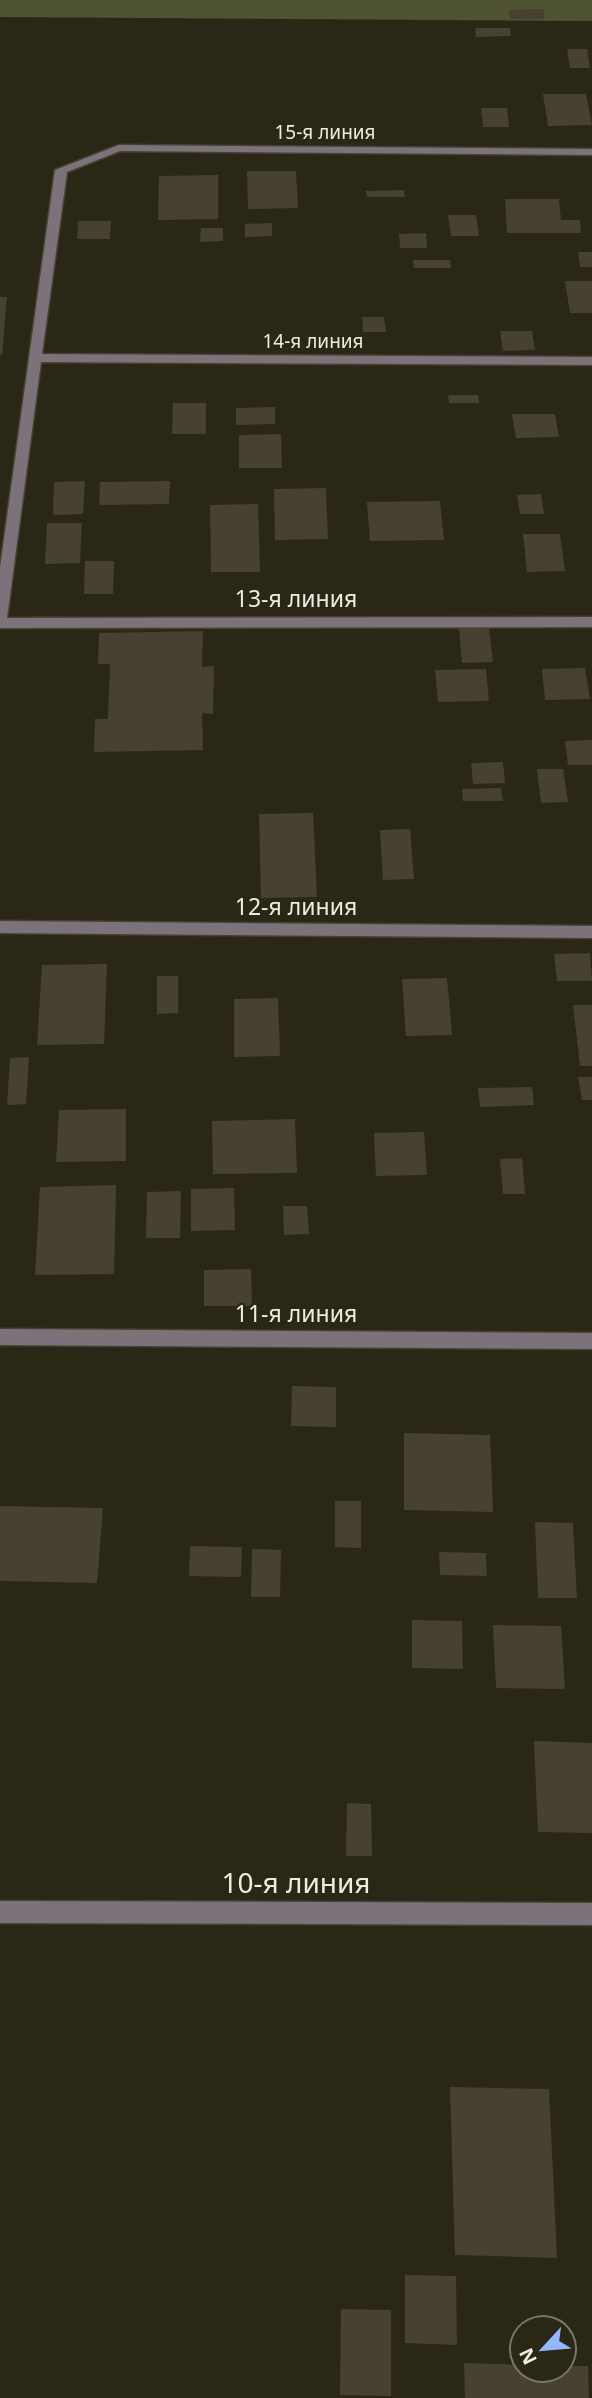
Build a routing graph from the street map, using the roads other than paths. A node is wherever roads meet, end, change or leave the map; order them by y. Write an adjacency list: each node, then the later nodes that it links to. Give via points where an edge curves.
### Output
1 (592, 152): 2 (street, 15-я линия, via 119,148 61,170)
2 (34, 358): 3 (street, 14-я линия); 4 (street)
3 (592, 361)
4 (0, 621): 5 (street, 13-я линия)
5 (592, 622)
6 (0, 928): 7 (street, 12-я линия)
7 (592, 932)
8 (0, 1337): 9 (street, 11-я линия)
9 (592, 1341)
10 (0, 1912): 11 (street, 10-я линия)
11 (592, 1914)

